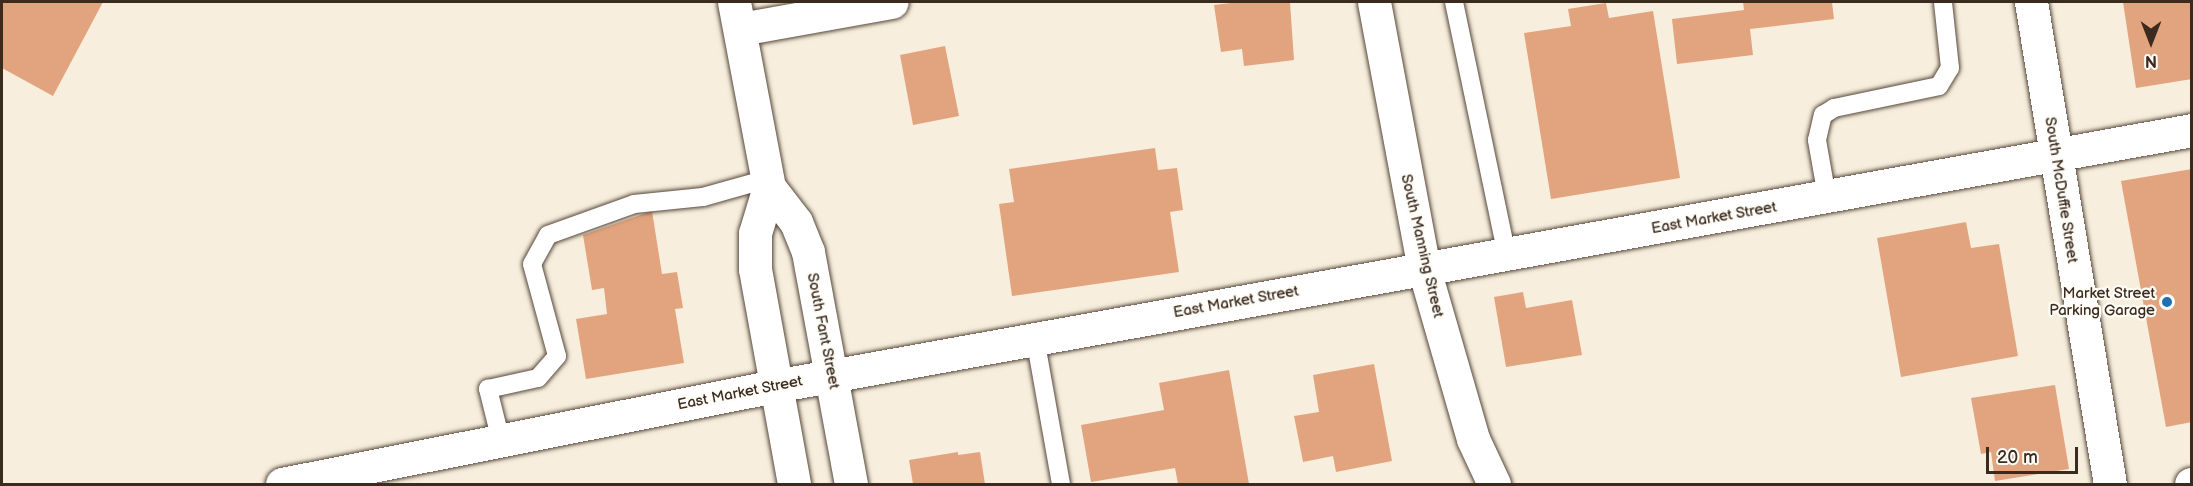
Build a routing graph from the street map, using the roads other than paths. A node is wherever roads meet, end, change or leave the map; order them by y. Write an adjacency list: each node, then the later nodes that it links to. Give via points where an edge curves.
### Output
1 (892, 2): 6 (street)
2 (1374, 2): 12 (street, South Manning Street)
3 (1454, 2): 11 (lane)
4 (1943, 2): 10 (lane, via 1950,68 1940,86 1834,108 1823,115 1817,140)
5 (2031, 2): 8 (street, South McDuffie Street)
6 (737, 15): 9 (street, South Fant Street)
7 (2192, 130): 8 (street, East Market Street)
8 (2055, 155): 10 (street, East Market Street); 22 (street, South McDuffie Street)
9 (768, 183): 14 (street, South Fant Street, via 796,222 808,252); 15 (street, South Fant Street, via 755,233 755,269); 16 (lane, via 703,197 634,204 548,235 532,264 557,356 538,378 488,389)
10 (1827, 197): 11 (street, East Market Street)
11 (1508, 255): 12 (street, East Market Street)
12 (1424, 269): 13 (street, East Market Street); 21 (street, South Manning Street, via 1473,439)
13 (1035, 338): 14 (street, East Market Street); 20 (lane)
14 (831, 376): 15 (street, East Market Street); 19 (street, South Fant Street)
15 (775, 386): 16 (street, East Market Street); 18 (street, South Fant Street)
16 (501, 441): 17 (street, East Market Street)
17 (282, 484)
18 (794, 484)
19 (851, 484)
20 (1061, 484)
21 (1494, 484)
22 (2110, 484)

